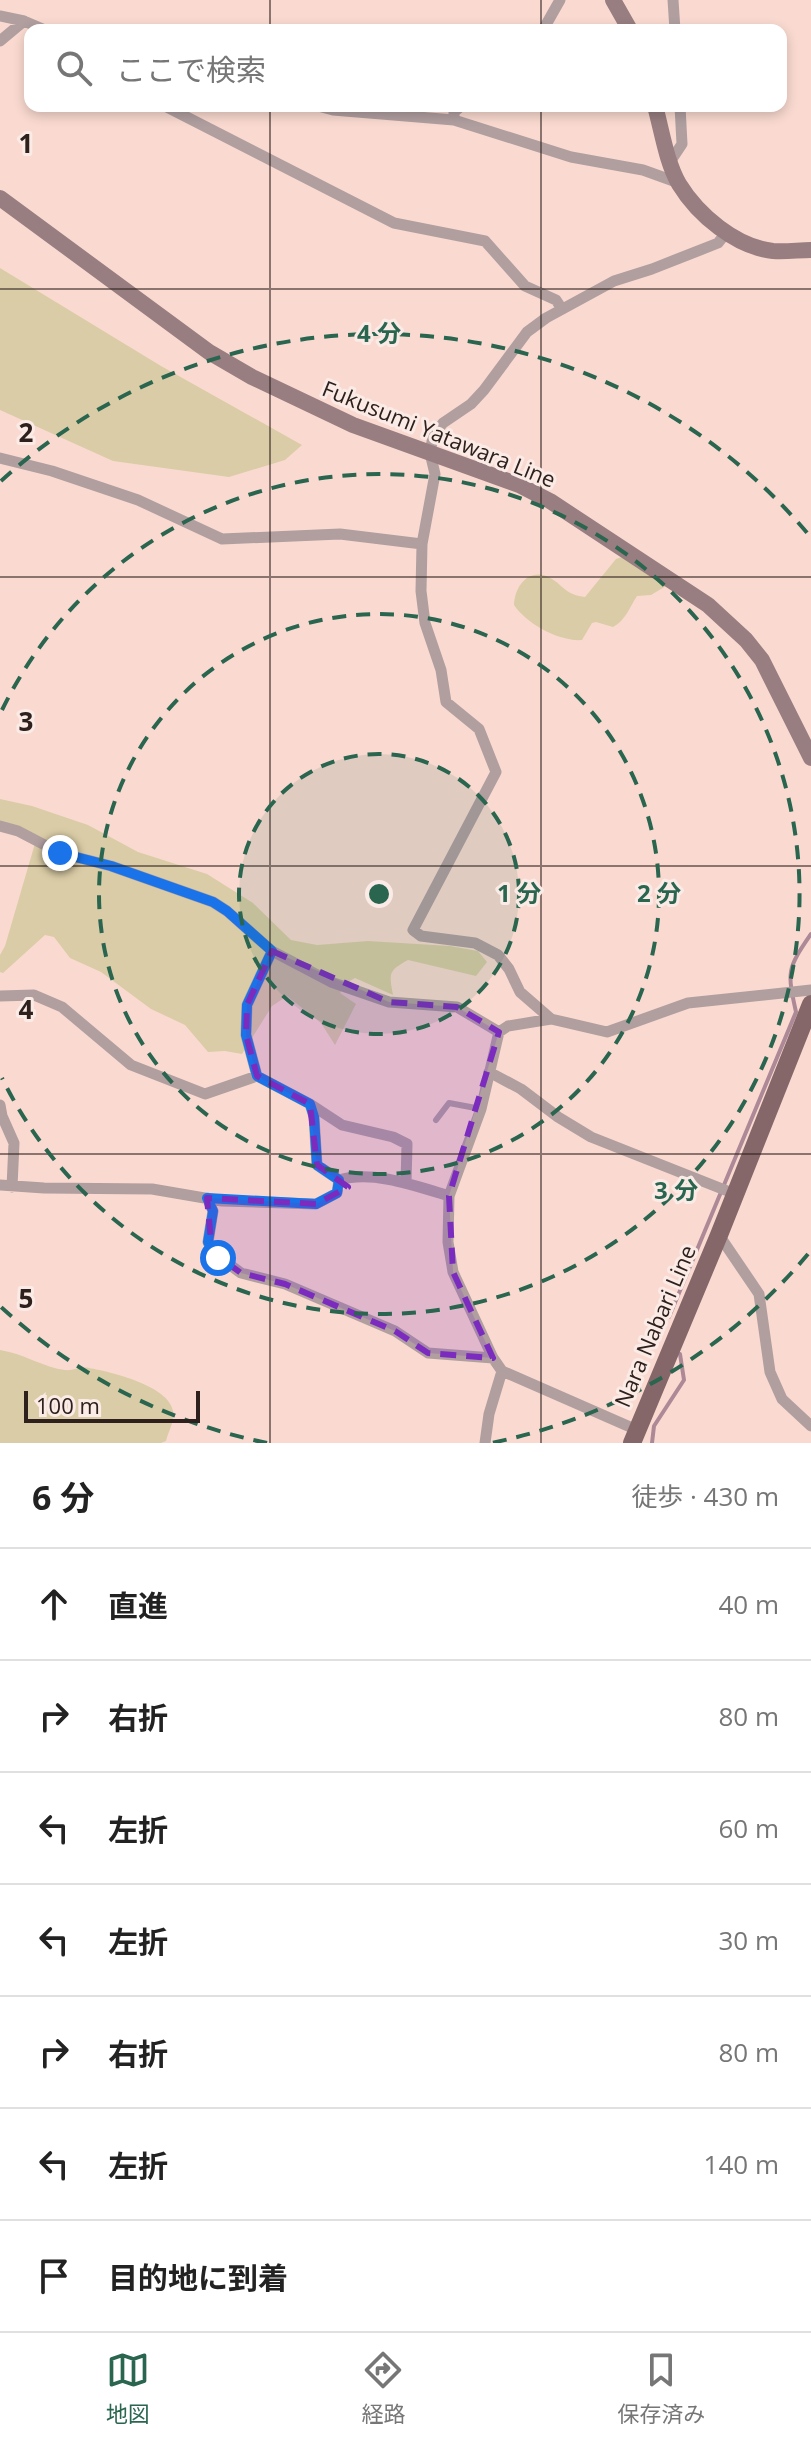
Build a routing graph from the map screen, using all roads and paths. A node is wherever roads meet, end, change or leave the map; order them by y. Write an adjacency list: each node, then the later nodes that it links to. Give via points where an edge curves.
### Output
1 (560, 0): 7 (street)
2 (613, 0): 8 (main road)
3 (673, 0): 9 (street)
4 (0, 16): 5 (street)
5 (24, 21): 6 (street); 10 (street)
6 (31, 24)
7 (546, 24)
8 (627, 24)
9 (675, 24)
10 (0, 41)
11 (177, 112): 22 (street, via 394,223 485,241 525,286 556,300)
12 (357, 112): 16 (street)
13 (454, 112): 16 (street)
14 (657, 112): 17 (main road)
15 (680, 112): 17 (street, via 682,144)
16 (454, 120): 18 (street, via 571,157 643,170)
17 (670, 162): 18 (main road)
18 (679, 183): 20 (main road)
19 (0, 198): 23 (main road, Fukusumi Yatawara Line, via 209,352 353,425)
20 (726, 233): 21 (main road, via 771,251); 22 (street, via 718,243 614,281)
21 (811, 250)
22 (562, 309): 23 (street, via 527,332 484,390 443,423 433,436)
23 (430, 453): 25 (street, via 435,474); 26 (main road, Fukusumi Yatawara Line, via 550,501 708,605 762,660)
24 (0, 458): 25 (street, via 138,500 222,539 340,534)
25 (422, 544): 32 (street, via 425,623 446,702 479,729 496,772 413,930 421,936 475,943 498,955 520,992)
26 (811, 758)
27 (0, 826): 28 (street, via 60,853 213,902)
28 (272, 951): 33 (street, via 331,982 389,1002 457,1007); 35 (street, via 247,1005 246,1035)
29 (811, 990): 32 (street, via 688,1003 607,1032)
30 (0, 996): 35 (street, via 34,995 62,1007 131,1065 205,1094)
31 (811, 1004): 43 (main road, Nara Nabari Line)
32 (551, 1019): 33 (street)
33 (499, 1032): 34 (street)
34 (489, 1072): 38 (street); 43 (street, via 591,1137)
35 (257, 1076): 36 (street)
36 (310, 1104): 40 (street, via 317,1165); 41 (street, via 342,1125 407,1144)
37 (0, 1105): 42 (street, via 14,1143)
38 (481, 1109): 39 (lane, via 449,1103); 44 (street)
39 (436, 1120)
40 (339, 1180): 41 (street, via 354,1175); 45 (street, via 337,1193 316,1204)
41 (406, 1183): 44 (street)
42 (6, 1186): 45 (street, via 152,1189)
43 (735, 1194): 46 (main road, Nara Nabari Line)
44 (449, 1196): 47 (street, via 453,1272)
45 (207, 1198): 47 (street, via 213,1211 208,1242 212,1252 241,1273 285,1284 395,1331 428,1353)
46 (719, 1235): 49 (street, via 759,1294 770,1372 782,1399); 50 (main road, Nara Nabari Line)
47 (493, 1358): 48 (street)
48 (502, 1371): 50 (street); 51 (street)
49 (811, 1426)
50 (635, 1436)
51 (485, 1443)

